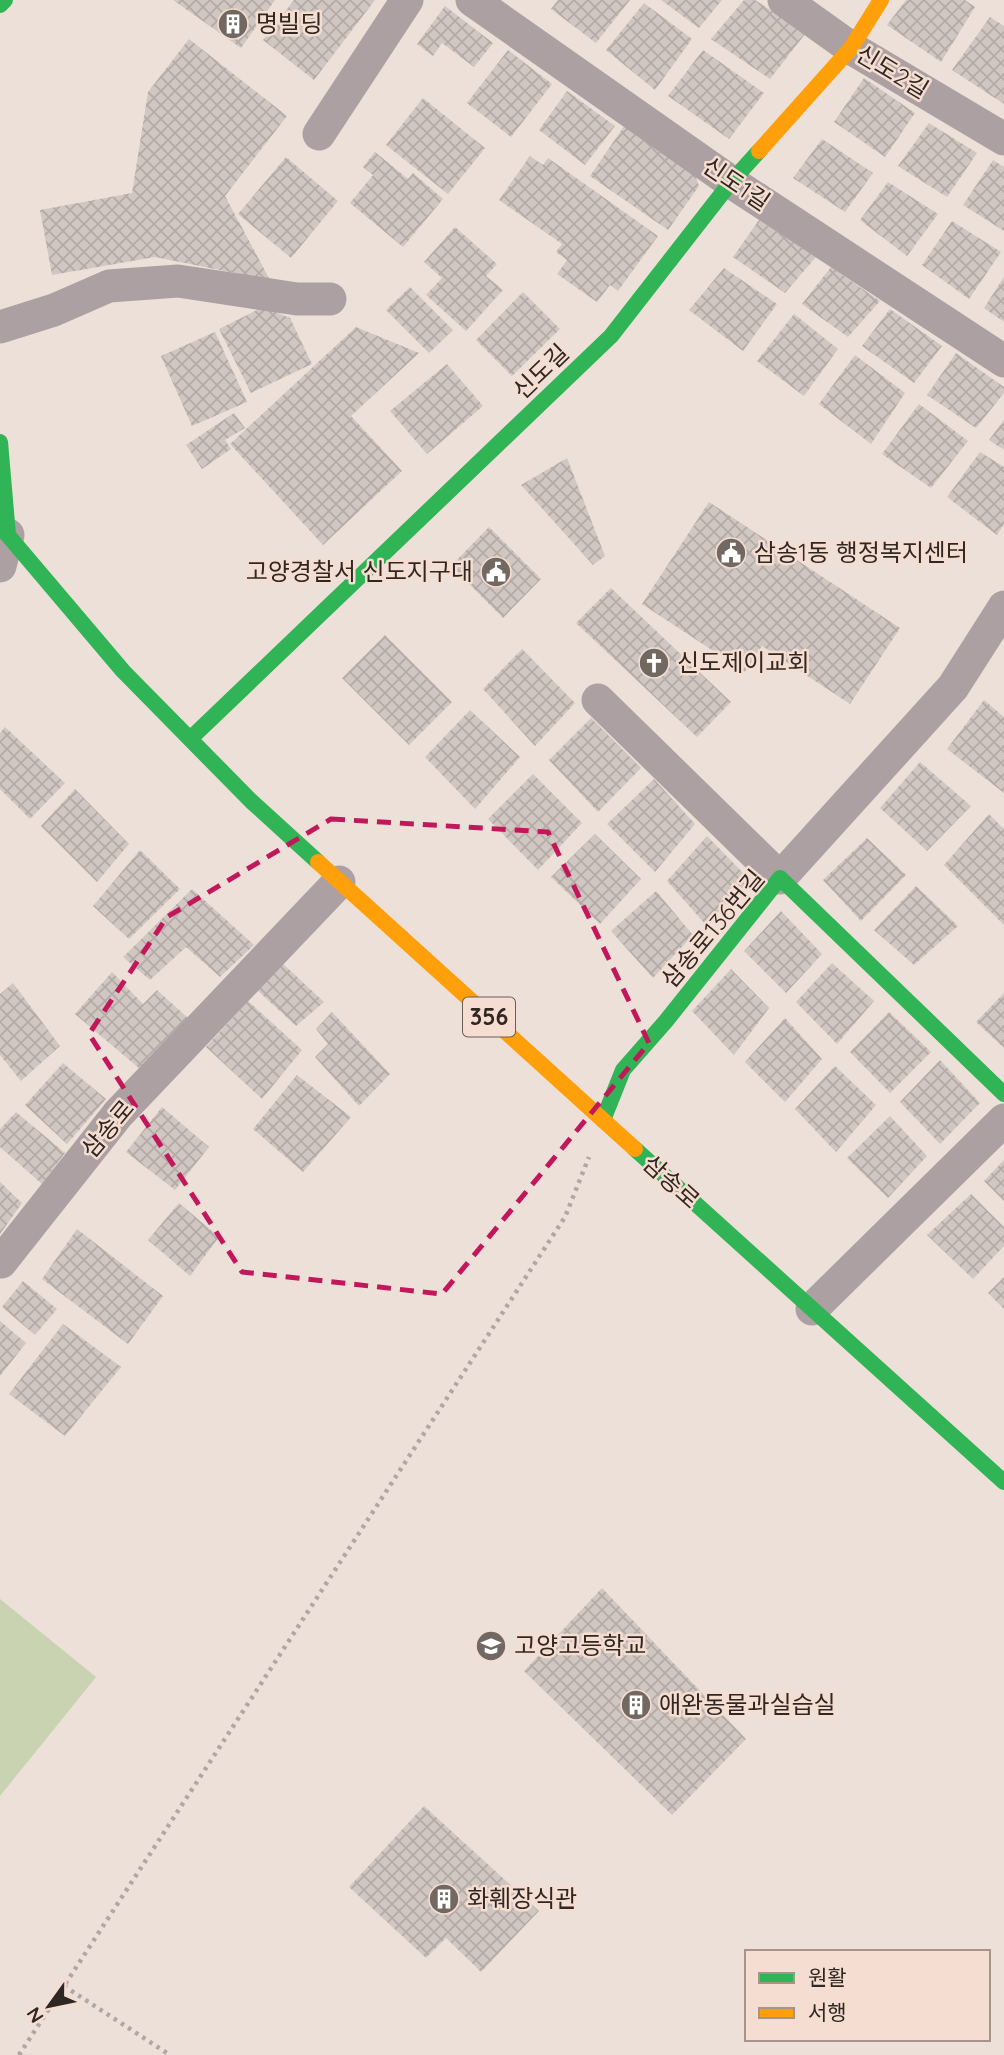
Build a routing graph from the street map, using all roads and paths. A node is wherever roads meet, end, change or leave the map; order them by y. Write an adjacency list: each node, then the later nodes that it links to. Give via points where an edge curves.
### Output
1 (5, 0): 6 (street)
2 (407, 0): 8 (street)
3 (472, 0): 10 (street, 신도1길)
4 (784, 0): 7 (street, 신도2길)
5 (881, 0): 7 (street, 신도길)
6 (0, 5)
7 (851, 48): 9 (street, 신도2길); 10 (street, 신도길)
8 (319, 134)
9 (1004, 139)
10 (731, 182): 13 (street, 신도1길); 18 (street, 신도길, via 611,336)
11 (330, 299): 12 (street, via 297,299 178,281 109,286)
12 (0, 327)
13 (1004, 361)
14 (0, 442): 15 (street)
15 (3, 542): 18 (street, 삼송로 / 356)
16 (1004, 607): 19 (street, via 953,687)
17 (598, 700): 19 (street)
18 (190, 739): 20 (street, 삼송로 / 356)
19 (780, 878): 21 (street, 삼송로136번길); 23 (street, 삼송로136번길, via 622,1070)
20 (339, 881): 23 (street, 삼송로 / 356); 24 (street, 삼송로, via 118,1114)
21 (1004, 1094)
22 (1004, 1119): 25 (street)
23 (603, 1120): 25 (street, 삼송로 / 356); 27 (path, via 565,1217)
24 (1, 1262)
25 (812, 1309): 26 (street, 삼송로 / 356)
26 (1004, 1482)
27 (64, 1986): 28 (path); 29 (path)
28 (19, 2055)
29 (170, 2055)

